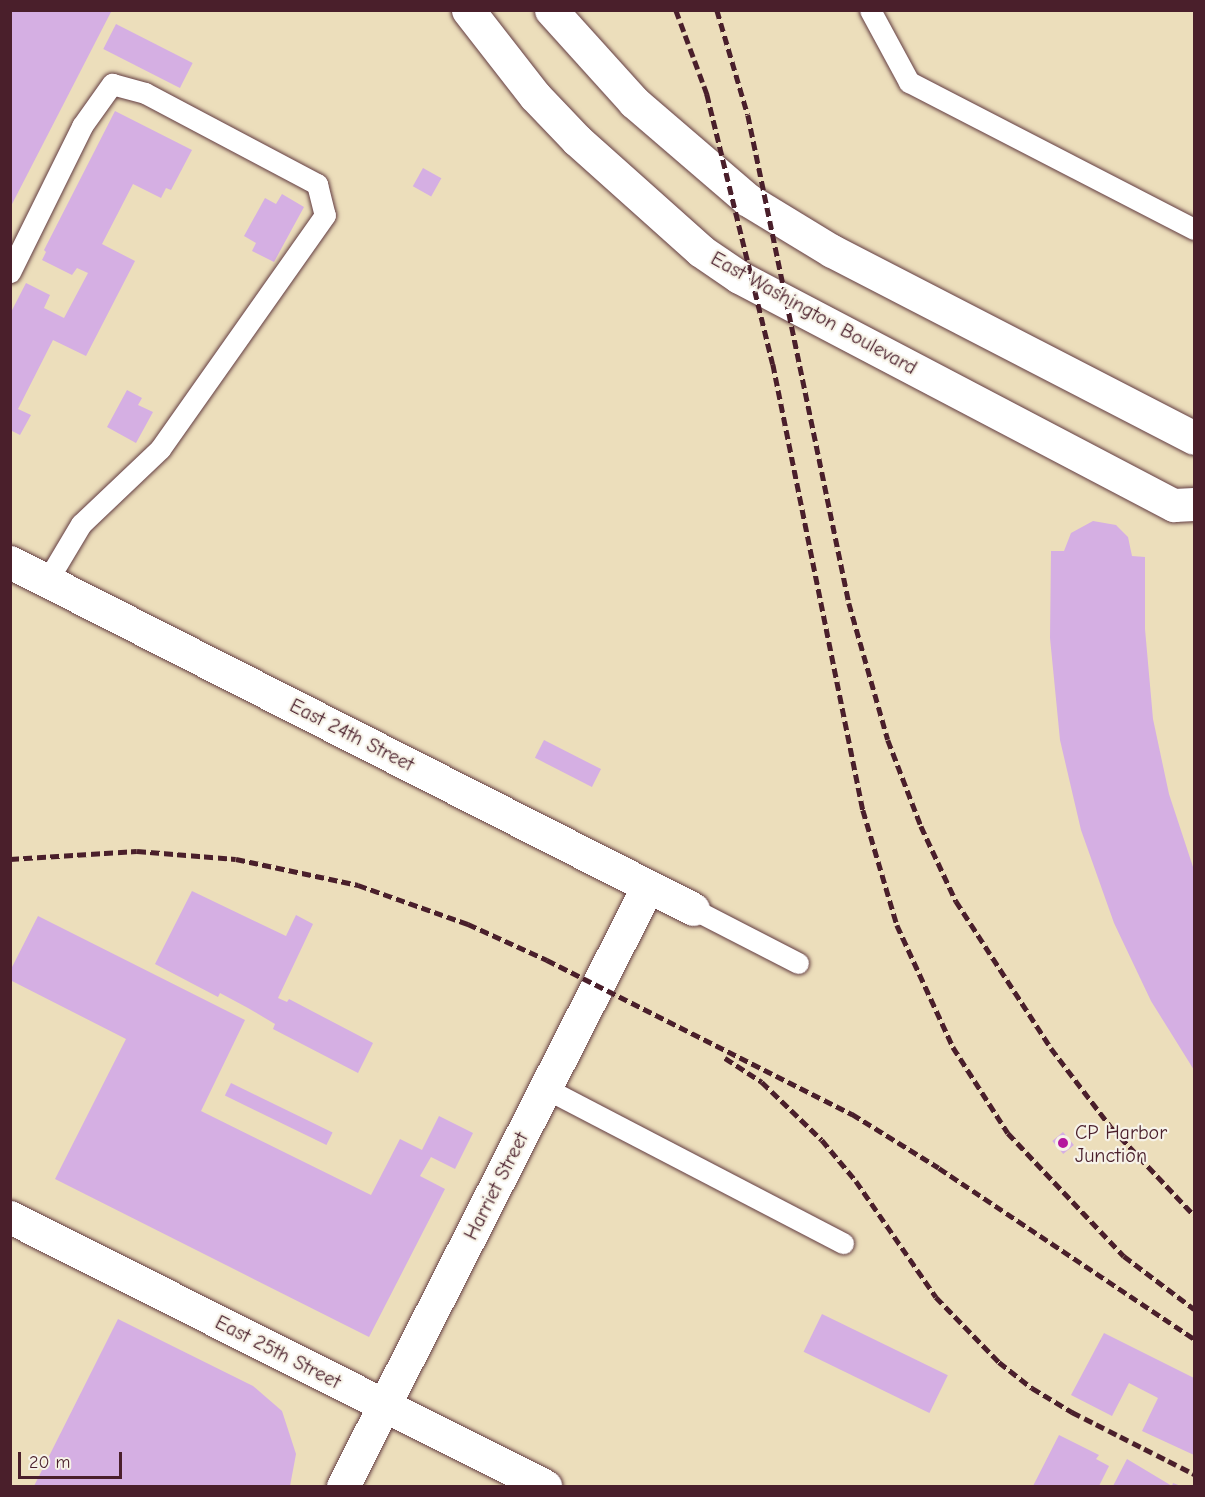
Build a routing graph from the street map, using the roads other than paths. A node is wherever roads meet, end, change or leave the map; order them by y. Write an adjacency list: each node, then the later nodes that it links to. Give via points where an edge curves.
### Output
1 (468, 10): 7 (street, East Washington Boulevard, via 535,96 577,140 700,251 739,277 1174,505)
2 (551, 10): 6 (street, via 640,107 748,200 832,251)
3 (870, 10): 4 (lane, via 909,82)
4 (1194, 229)
5 (10, 272): 9 (lane, via 82,126 112,84 145,93 317,184 325,214 160,449 81,524)
6 (1194, 438)
7 (1194, 504)
8 (10, 562): 9 (street, East 24th Street)
9 (47, 580): 10 (street, East 24th Street)
10 (648, 886): 11 (street, East 24th Street); 13 (street, Harriet Street)
11 (693, 909): 12 (lane)
12 (798, 963)
13 (546, 1088): 15 (lane); 16 (street, Harriet Street)
14 (10, 1217): 16 (street, East 25th Street)
15 (843, 1243)
16 (384, 1406): 17 (street, Harriet Street); 18 (street, East 25th Street)
17 (343, 1486)
18 (545, 1486)

